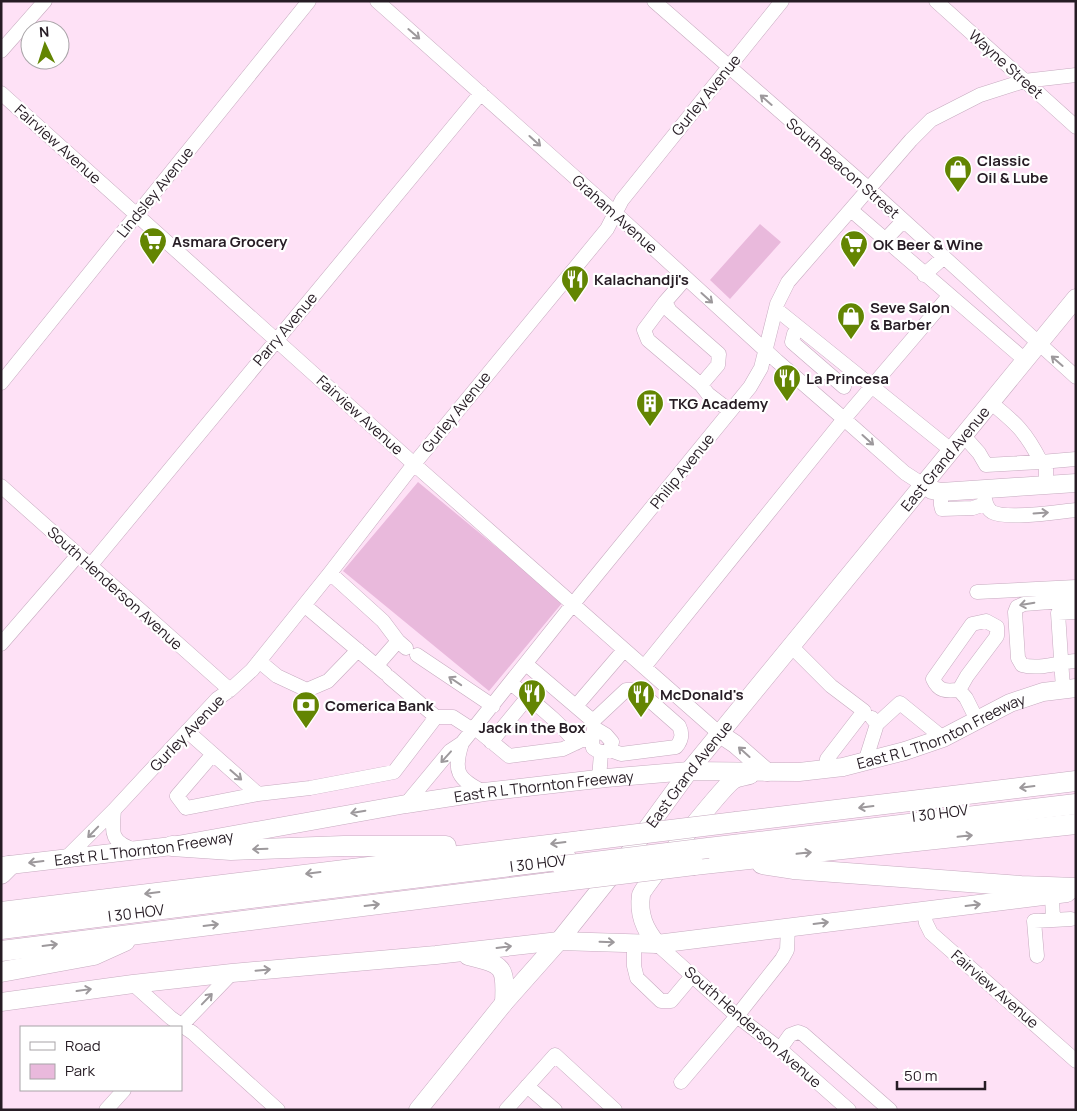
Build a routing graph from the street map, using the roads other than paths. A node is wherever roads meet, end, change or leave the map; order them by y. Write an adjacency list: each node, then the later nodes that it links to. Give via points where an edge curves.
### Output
1 (45, 1): 7 (street)
2 (309, 1): 17 (street, Lindsley Avenue)
3 (377, 1): 12 (street, Graham Avenue, one-way to 12)
4 (654, 1): 8 (street, South Beacon Street)
5 (782, 1): 8 (street, Gurley Avenue)
6 (936, 1): 10 (street, Wayne Street)
7 (1, 51)
8 (728, 68): 14 (street, South Beacon Street, one-way to 8); 16 (street, Gurley Avenue, via 622,200)
9 (1076, 76): 10 (street, Philip Avenue)
10 (1024, 81): 13 (street, Wayne Street); 14 (street, Philip Avenue, via 980,95 931,120)
11 (1, 93): 17 (street, Fairview Avenue)
12 (481, 93): 16 (street, Graham Avenue, one-way to 16); 33 (street, Parry Avenue)
13 (1076, 127)
14 (869, 190): 15 (street, Philip Avenue); 18 (street, South Beacon Street)
15 (851, 210): 19 (street); 28 (street, Philip Avenue, via 788,282)
16 (616, 213): 23 (street, Graham Avenue); 51 (street, Gurley Avenue, via 607,229)
17 (136, 215): 33 (street, Fairview Avenue); 39 (street, Lindsley Avenue)
18 (903, 221): 19 (street); 20 (street, South Beacon Street)
19 (885, 240): 21 (street)
20 (944, 258): 21 (street); 22 (street, South Beacon Street)
21 (924, 275): 24 (street)
22 (964, 276): 24 (street); 26 (street, South Beacon Street)
23 (686, 278): 27 (street); 35 (street, Graham Avenue, one-way to 35)
24 (947, 294): 29 (street); 41 (street)
25 (1076, 298): 34 (main road, East Grand Avenue)
26 (988, 299): 29 (street); 30 (street, South Beacon Street)
27 (665, 302): 40 (street, via 670,311 719,354 718,365); 40 (street, via 644,330 648,340)
28 (776, 309): 31 (street); 35 (street, Philip Avenue)
29 (971, 314): 32 (street)
30 (1008, 316): 32 (street); 34 (street, South Beacon Street)
31 (798, 328): 37 (street); 42 (street, via 792,342)
32 (992, 332): 36 (street)
33 (276, 340): 51 (street, Fairview Avenue); 59 (street, Parry Avenue)
34 (1038, 345): 36 (main road, East Grand Avenue); 38 (street, South Beacon Street, one-way to 34)
35 (765, 350): 44 (street, Graham Avenue); 45 (street, Philip Avenue, via 761,368)
36 (1025, 360): 43 (main road, East Grand Avenue)
37 (856, 374): 41 (street); 42 (street)
38 (1076, 377)
39 (1, 383)
40 (701, 384): 45 (street)
41 (871, 386): 46 (street); 48 (street)
42 (844, 387): 44 (street)
43 (990, 402): 47 (main road, East Grand Avenue); 50 (street, via 1016,423 1030,440)
44 (828, 405): 46 (street, Graham Avenue)
45 (730, 412): 64 (street, Philip Avenue)
46 (844, 419): 53 (street, Graham Avenue, one-way to 53); 76 (street)
47 (963, 436): 48 (main road, East Grand Avenue); 50 (street, via 986,465)
48 (951, 450): 53 (main road, East Grand Avenue)
49 (1076, 459): 50 (street)
50 (1041, 462): 54 (street, via 1046,466)
51 (414, 464): 60 (street, Gurley Avenue); 64 (street, Fairview Avenue)
52 (1076, 483): 54 (main road)
53 (922, 484): 56 (main road); 68 (main road, East Grand Avenue)
54 (1046, 484): 56 (main road)
55 (1, 486): 58 (street, South Henderson Avenue)
56 (941, 492): 57 (street, one-way to 57, via 942,509 974,508 984,499 991,511 1005,515)
57 (1076, 510)
58 (78, 556): 59 (street, South Henderson Avenue); 67 (street)
59 (90, 566): 80 (street, South Henderson Avenue)
60 (330, 574): 65 (street, Gurley Avenue); 69 (street, via 383,621)
61 (1076, 587): 62 (street)
62 (977, 592)
63 (1076, 600): 74 (street, one-way to 74, via 1024,604 1016,609 1019,663 1028,667 1052,666)
64 (573, 604): 71 (street, Fairview Avenue); 75 (street, Philip Avenue)
65 (304, 605): 70 (street); 72 (street, Gurley Avenue)
66 (1076, 612): 74 (street, via 1058,613)
67 (1, 644)
68 (791, 646): 85 (street, via 831,686); 92 (main road, East Grand Avenue)
69 (407, 648): 77 (street); 83 (street, one-way to 69)
70 (358, 650): 72 (street, via 328,681 307,690 277,676); 77 (street)
71 (624, 650): 76 (street, Fairview Avenue); 84 (street)
72 (259, 661): 80 (street, Gurley Avenue)
73 (1076, 661): 74 (street)
74 (1061, 662): 79 (street)
75 (526, 664): 78 (street, Philip Avenue); 84 (street)
76 (644, 667): 92 (street, Fairview Avenue)
77 (383, 672): 86 (street)
78 (511, 683): 82 (street); 83 (street, Philip Avenue)
79 (1069, 688): 87 (main road, East R L Thornton Freeway, via 1043,692 1010,703)
80 (230, 690): 91 (street, Gurley Avenue, via 217,698)
81 (959, 690): 81 (street, via 997,636 997,627 986,621 972,624 933,679 943,691); 87 (street)
82 (532, 702): 94 (street, via 523,703); 96 (street)
83 (493, 706): 89 (street, Philip Avenue)
84 (576, 706): 90 (street)
85 (864, 711): 88 (street); 100 (street, via 827,759)
86 (436, 717): 89 (street, via 453,717); 106 (street, via 394,772)
87 (977, 720): 93 (main road, East R L Thornton Freeway)
88 (877, 724): 93 (street, via 900,703); 99 (street)
89 (474, 729): 94 (street); 95 (street, Philip Avenue)
90 (594, 730): 96 (street); 97 (street, via 612,742); 97 (street, via 605,709 626,690 638,690 681,731 676,747 621,754)
91 (186, 731): 98 (street); 110 (street, Gurley Avenue)
92 (720, 734): 101 (main road, East Grand Avenue); 102 (main road, one-way to 92)
93 (943, 738): 99 (main road, East R L Thornton Freeway)
94 (491, 742): 96 (street, via 508,756 563,749)
95 (462, 743): 105 (street, Philip Avenue, via 457,760 461,776); 108 (street, Philip Avenue, one-way to 108, via 450,751)
96 (576, 743)
97 (605, 752): 103 (street)
98 (213, 754): 106 (street, one-way to 106); 106 (street, via 177,796 186,808)
99 (865, 762): 100 (main road, East R L Thornton Freeway)
100 (826, 769): 102 (main road, East R L Thornton Freeway)
101 (689, 771): 102 (main road, East R L Thornton Freeway); 103 (main road, East R L Thornton Freeway); 131 (main road, East Grand Avenue)
102 (767, 772): 133 (main road, via 731,782 641,893 640,914)
103 (599, 779): 105 (main road, East R L Thornton Freeway)
104 (1076, 781): 114 (highway, one-way to 114, bridge)
105 (484, 792): 108 (main road, East R L Thornton Freeway)
106 (258, 794)
107 (1076, 797): 112 (highway, I 30 HOV)
108 (406, 804): 113 (main road, East R L Thornton Freeway, one-way to 113)
109 (1076, 804): 112 (highway, I 30 HOV)
110 (114, 810): 115 (street, via 115,840); 116 (street, Gurley Avenue, one-way to 116)
111 (1076, 824): 117 (highway, one-way to 111)
112 (710, 845): 118 (highway, I 30 HOV)
113 (172, 846): 114 (highway, one-way to 113, via 344,846 231,850); 115 (main road, East R L Thornton Freeway)
114 (536, 846): 124 (highway, one-way to 124)
115 (135, 850): 116 (main road, East R L Thornton Freeway)
116 (65, 859): 119 (main road, East R L Thornton Freeway, one-way to 119)
117 (738, 860): 120 (highway, via 793,869); 129 (highway, one-way to 117, bridge)
118 (564, 862): 128 (highway, I 30 HOV); 130 (highway, I 30 HOV)
119 (3, 866)
120 (1076, 888)
121 (1076, 892): 122 (main road)
122 (1052, 896): 123 (main road, one-way to 122); 126 (street)
123 (924, 911): 127 (main road, one-way to 123); 147 (street, Fairview Avenue, via 931,933)
124 (1, 912)
125 (1071, 919): 126 (street)
126 (1053, 920): 136 (street, via 1034,921)
127 (788, 927): 133 (main road); 143 (street, via 787,950 782,959)
128 (1, 929)
129 (142, 933): 134 (highway, one-way to 129); 137 (highway, via 94,955)
130 (1, 935)
131 (559, 941): 132 (main road, one-way to 132); 135 (main road, one-way to 131); 142 (main road, East Grand Avenue)
132 (634, 943): 133 (main road); 139 (street, via 637,978 661,1001 671,1001)
133 (657, 944): 139 (street, South Henderson Avenue)
134 (1, 951)
135 (455, 953): 138 (main road, one-way to 135); 142 (main road, via 498,966 505,984)
136 (1037, 956)
137 (1, 972)
138 (232, 973): 140 (main road); 144 (street, one-way to 138)
139 (692, 976): 143 (street, South Henderson Avenue)
140 (132, 984): 141 (main road, one-way to 140); 144 (street)
141 (1, 1002)
142 (504, 1004): 151 (main road, East Grand Avenue)
143 (737, 1016): 146 (street, South Henderson Avenue); 148 (street)
144 (181, 1026)
145 (182, 1027): 153 (street)
146 (780, 1049): 157 (street, South Henderson Avenue); 158 (street, via 790,1035 803,1034)
147 (1076, 1060)
148 (681, 1082)
149 (527, 1086): 154 (street); 155 (street); 156 (street, via 555,1055)
150 (123, 1091): 152 (street)
151 (423, 1108)
152 (106, 1110)
153 (278, 1110)
154 (506, 1110)
155 (555, 1110)
156 (615, 1110)
157 (849, 1110)
158 (890, 1110)

